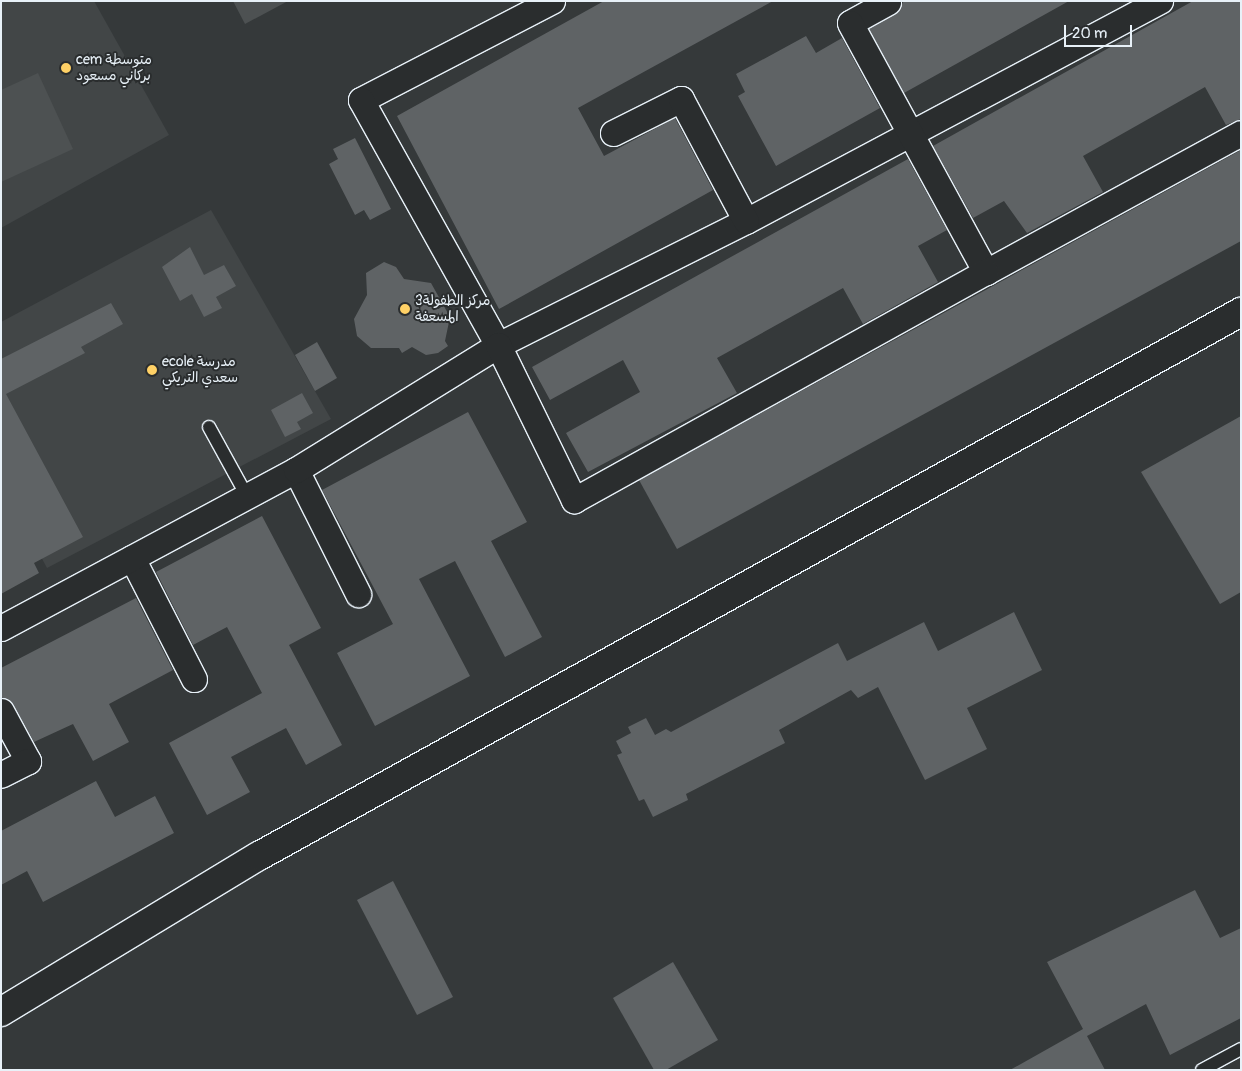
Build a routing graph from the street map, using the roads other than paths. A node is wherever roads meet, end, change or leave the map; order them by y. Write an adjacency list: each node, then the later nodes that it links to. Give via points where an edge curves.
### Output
1 (552, 1): 10 (street, via 361,100)
2 (1160, 1): 6 (street)
3 (888, 2): 6 (street, via 850,23)
4 (613, 133): 7 (street, via 681,99)
5 (1241, 133): 8 (street)
6 (910, 134): 7 (street); 8 (street)
7 (746, 221): 10 (street)
8 (986, 272): 10 (street, via 574,500)
9 (1241, 312): 20 (street, via 259,856)
10 (498, 344): 12 (street)
11 (208, 427): 13 (lane)
12 (296, 470): 13 (street); 15 (street)
13 (247, 496): 14 (street)
14 (132, 558): 16 (street); 17 (street)
15 (358, 594)
16 (1, 628)
17 (194, 679)
18 (1, 710): 19 (street, via 28,761)
19 (1, 775)
20 (1, 1012)
21 (1241, 1049): 22 (lane)
22 (1202, 1070)

